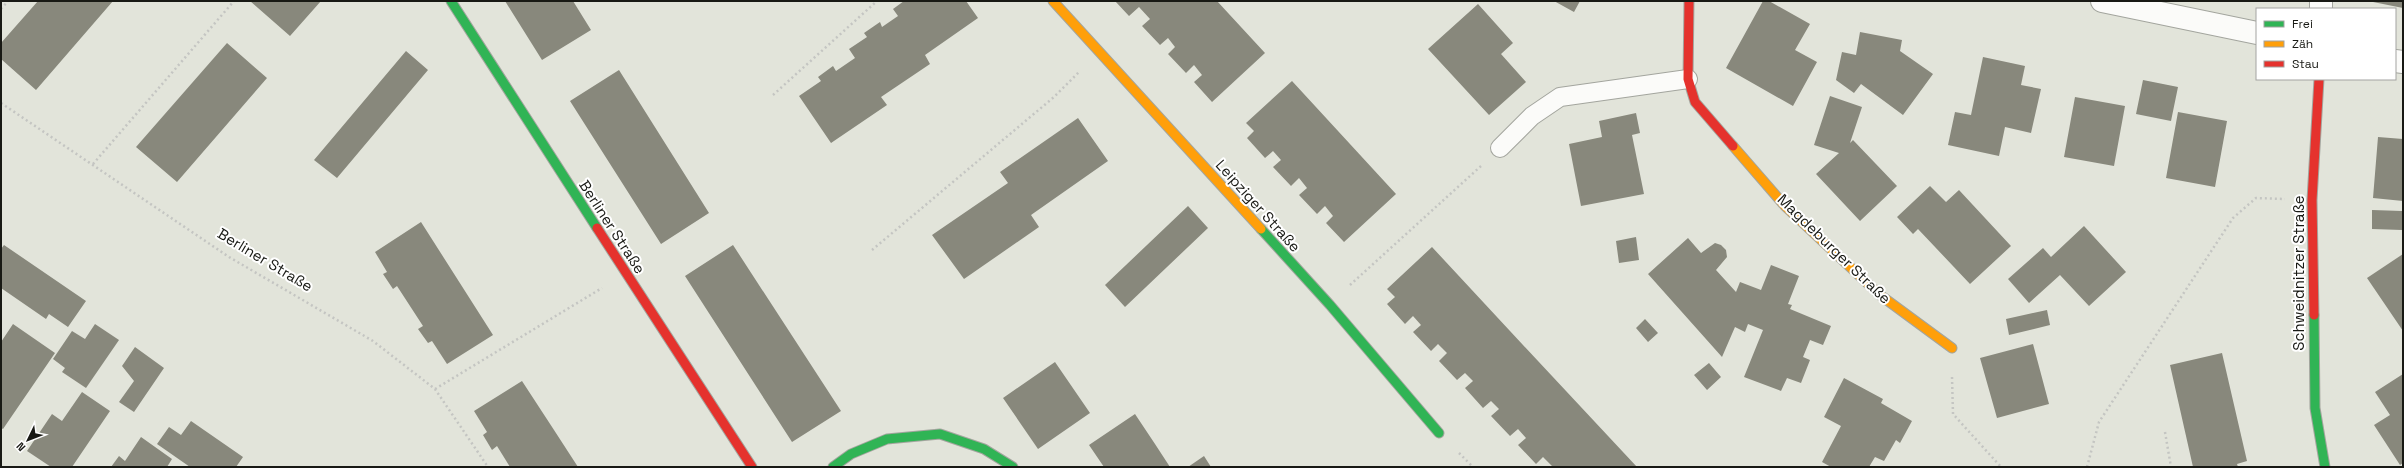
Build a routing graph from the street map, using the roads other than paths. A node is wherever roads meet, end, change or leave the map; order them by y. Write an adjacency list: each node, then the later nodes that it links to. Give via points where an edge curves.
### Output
1 (451, 1): 11 (street, Berliner Straße)
2 (1053, 1): 10 (street, Leipziger Straße, via 1330,305)
3 (1689, 1): 6 (street, Magdeburger Straße, via 1686,34)
4 (2102, 1): 5 (street)
5 (2256, 32)
6 (1688, 79): 8 (lane, via 1560,97 1532,116); 9 (street, Magdeburger Straße, via 1695,102 1785,206 1880,295)
7 (2319, 80): 14 (street, Schweidnitzer Straße, via 2312,200 2315,408)
8 (1500, 148)
9 (1952, 348)
10 (1438, 433)
11 (752, 467)
12 (832, 467): 13 (street, via 852,454 887,439 940,434 984,449)
13 (1013, 467)
14 (2325, 467)

